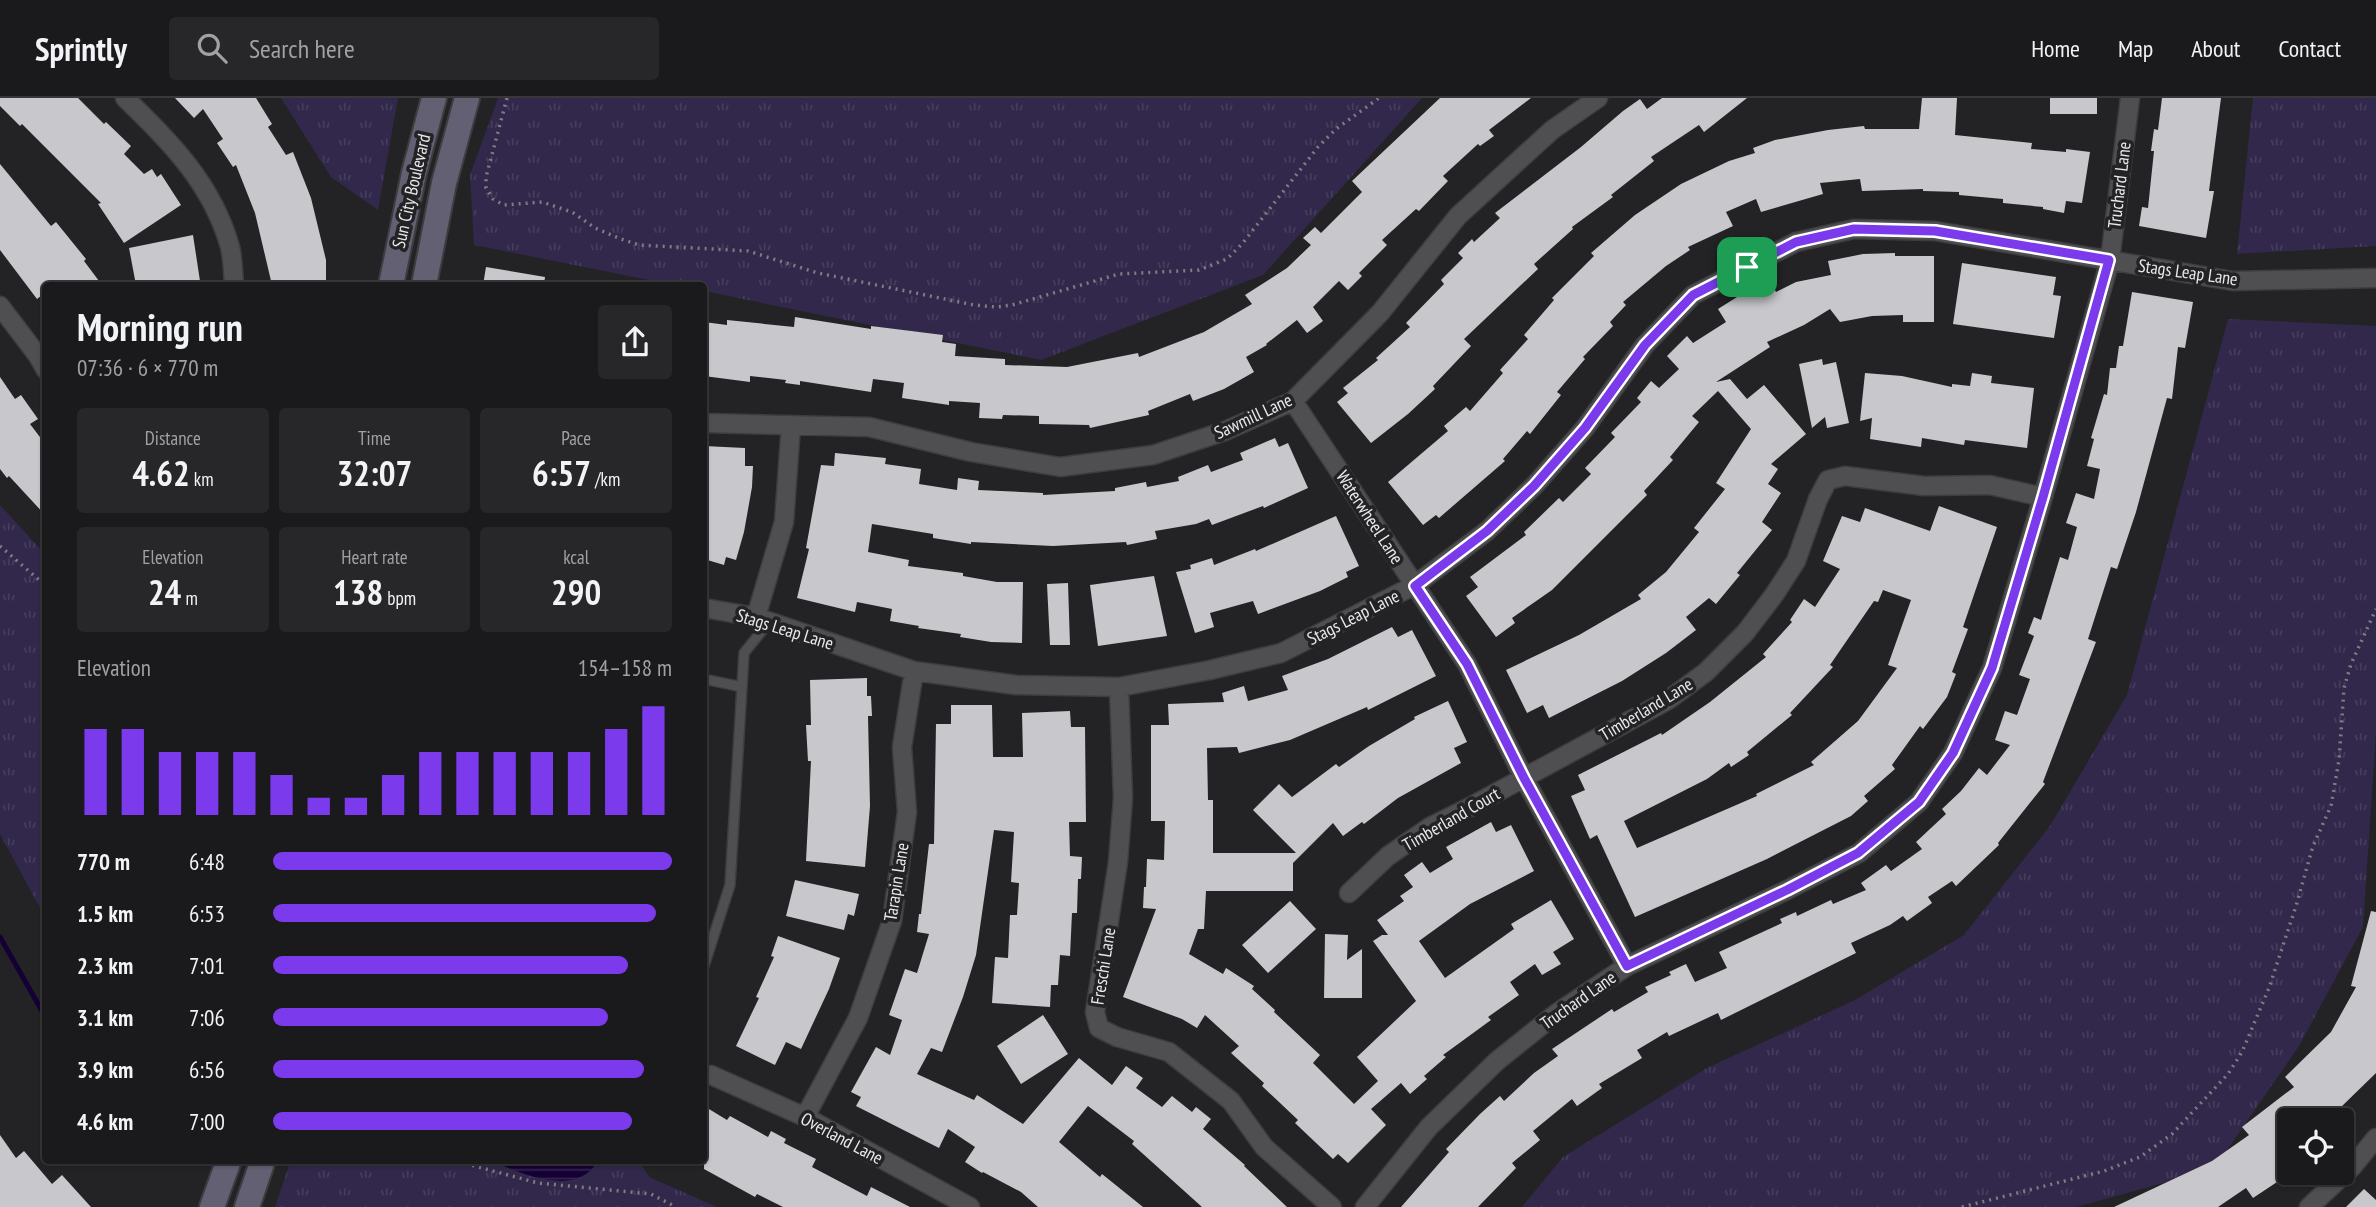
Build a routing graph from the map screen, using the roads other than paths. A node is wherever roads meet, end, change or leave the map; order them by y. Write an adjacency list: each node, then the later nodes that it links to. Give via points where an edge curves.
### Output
1 (125, 98): 8 (street, via 168,140 209,194 230,249)
2 (434, 98): 9 (street, Sun City Boulevard)
3 (467, 98): 10 (street, Sun City Boulevard)
4 (1598, 98): 13 (street, Sawmill Lane, via 1552,130 1458,216 1380,313)
5 (2130, 98): 6 (street, Truchard Lane)
6 (2109, 260): 7 (street, Stags Leap Lane, via 2233,281); 16 (street, Truchard Lane); 17 (street, Stags Leap Lane, via 1935,231 1854,229 1796,242 1693,295 1645,345 1585,428 1534,486 1487,531)
7 (2376, 278)
8 (234, 282)
9 (392, 282)
10 (425, 282)
11 (0, 306): 12 (street)
12 (42, 363)
13 (1293, 401): 15 (street, Sawmill Lane, via 1225,431 1153,455 1060,467 971,452 869,426); 17 (street, Waterwheel Lane)
14 (707, 423): 15 (street, Sawmill Lane)
15 (791, 425): 19 (street, via 784,522)
16 (2043, 497): 24 (street, Timberland Lane, via 1990,485 1924,486 1845,476 1828,480 1796,561 1745,633 1706,672 1668,700); 27 (street, Truchard Lane, via 1992,668 1953,753 1919,802 1858,853)
17 (1415, 586): 23 (street, Stags Leap Lane, via 1281,653); 24 (street, Waterwheel Lane, via 1467,664)
18 (707, 609): 19 (street, Stags Leap Lane)
19 (763, 620): 20 (street, Stags Leap Lane); 22 (lane, via 744,653)
20 (914, 671): 23 (street, Stags Leap Lane, via 1016,685); 29 (street, Tarapin Lane, via 902,747 907,812 892,921 858,1018)
21 (707, 680): 22 (lane)
22 (742, 687): 26 (lane, via 730,885)
23 (1119, 687): 36 (street, Freschi Lane, via 1123,798 1095,1012 1099,1028 1169,1052 1231,1101 1264,1147)
24 (1524, 778): 25 (street, Timberland Court, via 1430,827 1388,856); 27 (street, Waterwheel Lane)
25 (1349, 893)
26 (707, 957)
27 (1627, 966): 37 (street, Truchard Lane, via 1497,1061 1429,1127)
28 (711, 1075): 29 (street, Overland Lane)
29 (805, 1118): 35 (street, Overland Lane)
30 (2376, 1138): 38 (street)
31 (228, 1164): 33 (street)
32 (262, 1164): 34 (street)
33 (212, 1207)
34 (247, 1207)
35 (970, 1207)
36 (1332, 1207)
37 (1365, 1207)
38 (2309, 1207)

